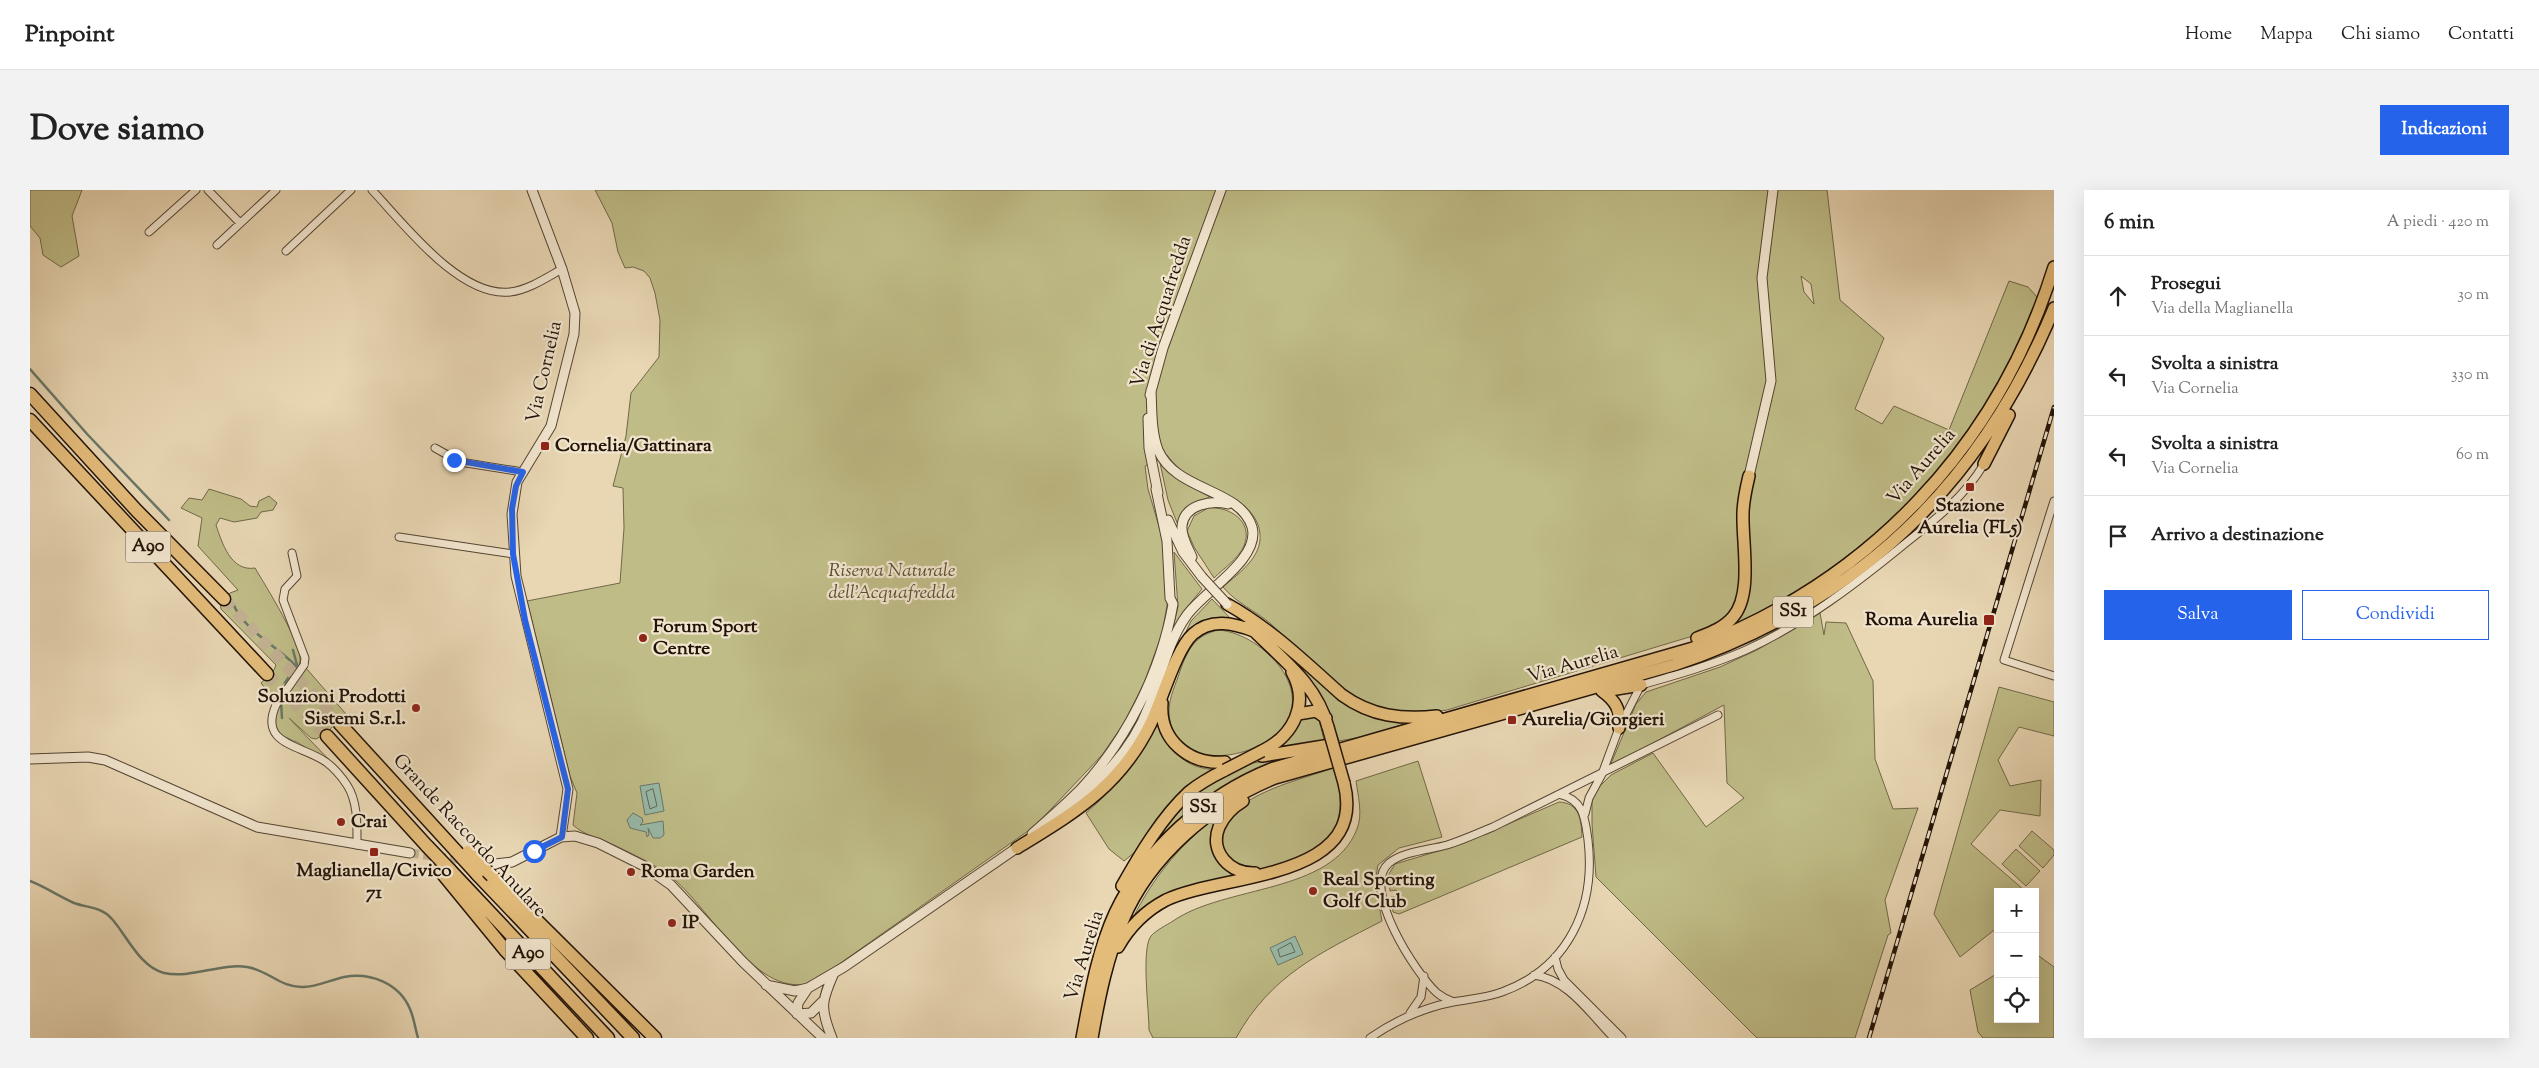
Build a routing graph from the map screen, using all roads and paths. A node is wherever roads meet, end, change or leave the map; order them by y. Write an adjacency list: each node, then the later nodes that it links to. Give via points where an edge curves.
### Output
1 (196, 190): 10 (street)
2 (208, 190): 9 (street)
3 (276, 190): 9 (street)
4 (351, 190): 12 (street)
5 (532, 190): 14 (street, Via Cornelia)
6 (1221, 190): 17 (street, Via di Acquafredda, via 1165,342)
7 (1773, 190): 23 (street, via 1762,278 1771,381)
8 (377, 192): 14 (street, via 432,254 479,286 498,292 516,291)
9 (240, 223): 11 (street)
10 (149, 232)
11 (217, 245)
12 (286, 250)
13 (2054, 267): 36 (highway, Via Aurelia / SS1, via 2026,344 1990,410 1946,472 1891,527 1834,574 1767,616 1686,650)
14 (562, 269): 22 (street, Via Cornelia, via 575,313 574,334 549,430)
15 (2054, 308): 16 (highway, Via Aurelia / SS1)
16 (2026, 371): 21 (highway, via 2013,407); 44 (highway, Via Aurelia / SS1, via 1987,437 1936,500 1874,558 1810,603 1757,632 1704,654)
17 (1152, 390): 24 (street, Via di Acquafredda, via 1147,430); 26 (street, via 1153,431 1165,462 1184,480)
18 (30, 394): 31 (highway, A90)
19 (30, 420): 35 (highway, A90)
20 (435, 448): 22 (street, via 460,462)
21 (1984, 464): 38 (street, via 1961,495 1925,528 1872,571 1810,614 1738,653)
22 (523, 472): 29 (street, Via Cornelia, via 516,486 512,509)
23 (1749, 476): 36 (highway, via 1743,502 1744,592 1736,614 1715,630)
24 (1156, 489): 30 (street, Via di Acquafredda, via 1177,541); 60 (street, via 1167,541 1173,604 1153,672 1137,709 1106,758 1081,789)
25 (2054, 501): 37 (street, via 2004,660)
26 (1241, 511): 30 (street, via 1228,504 1209,502 1196,507 1184,520 1185,540); 60 (street, via 1252,528 1250,549 1181,623 1149,708 1130,742 1087,793)
27 (399, 537): 29 (street)
28 (292, 554): 58 (street, bridge, via 297,576 285,590 283,600 305,658 304,665 276,704 271,722 274,734 326,762 348,786 354,804)
29 (513, 554): 57 (street, Via Cornelia, via 525,620 568,789)
30 (1202, 577): 32 (street, Via di Acquafredda, bridge)
31 (224, 599)
32 (1227, 604): 33 (highway); 41 (highway, via 1273,633 1342,695 1370,710 1391,716 1420,718)
33 (1254, 631): 34 (highway); 40 (highway, via 1216,623 1197,631 1183,647)
34 (1282, 656): 42 (highway, via 1300,689); 45 (highway, via 1311,689)
35 (267, 674)
36 (1600, 675): 41 (highway, Via Aurelia / SS1)
37 (2054, 676)
38 (1641, 685): 39 (highway); 47 (street)
39 (1602, 691): 44 (highway, via 1515,714); 47 (highway, via 1618,705)
40 (1163, 699): 52 (highway, via 1164,724 1178,747 1198,760); 60 (highway, via 1133,754 1101,792)
41 (1510, 701): 49 (highway, Via Aurelia / SS1)
42 (1298, 714): 45 (highway, via 1316,711); 50 (highway, via 1283,736)
43 (1718, 715): 53 (street)
44 (1471, 721): 54 (highway, Via Aurelia / SS1)
45 (1327, 722): 64 (highway, bridge, via 1344,783 1345,817 1331,843 1309,860)
46 (340, 724): 61 (highway, Grande Raccordo Anulare / A90, via 425,818)
47 (1619, 728): 53 (street)
48 (327, 736): 59 (highway, Grande Raccordo Anulare, via 394,810)
49 (1376, 738): 50 (highway); 66 (highway, Via Aurelia / SS1, via 1264,772 1202,808 1161,846 1134,880 1115,914)
50 (1262, 754): 52 (highway, bridge)
51 (30, 759): 58 (street, via 88,757 105,760 246,824)
52 (1225, 766): 66 (highway, via 1184,798 1140,856 1108,916)
53 (1602, 774): 55 (street); 56 (street)
54 (1275, 778): 64 (highway, via 1228,813 1217,838 1220,855 1231,867 1243,873); 70 (highway, Via Aurelia / SS1, via 1208,816 1159,863 1123,919)
55 (1559, 794): 56 (street, via 1573,800); 69 (street, via 1479,833 1403,856 1385,868 1381,880 1386,912)
56 (1584, 814): 65 (street, via 1590,862 1589,886 1574,930)
57 (562, 837): 63 (street); 71 (street, via 589,839 644,866 668,882)
58 (357, 845): 59 (street)
59 (419, 848): 62 (highway, Grande Raccordo Anulare)
60 (1017, 848): 67 (street)
61 (462, 852): 63 (highway, bridge); 82 (highway, Grande Raccordo Anulare / A90, bridge, via 477,874)
62 (444, 869): 80 (highway, via 506,951); 81 (highway, Grande Raccordo Anulare / A90)
63 (494, 870): 74 (highway)
64 (1269, 872): 70 (highway, via 1179,895 1141,916 1127,932)
65 (1555, 958): 68 (street); 73 (street, via 1560,975)
66 (1099, 960): 87 (highway, Via Aurelia / SS1)
67 (834, 973): 72 (street); 75 (street)
68 (1534, 975): 73 (street, via 1554,980); 76 (street, via 1502,992)
69 (1424, 976): 76 (street, via 1438,994); 78 (street, via 1421,997)
70 (1104, 981): 88 (highway, Via Aurelia / SS1)
71 (766, 985): 72 (street, via 795,991); 77 (street)
72 (808, 988): 77 (street, via 797,1005)
73 (1574, 994): 79 (street)
74 (619, 1001): 83 (highway); 84 (highway)
75 (822, 1002): 77 (street, via 811,1013); 86 (street, via 823,1017)
76 (1454, 1002): 78 (street)
77 (797, 1014): 85 (street)
78 (1408, 1015): 89 (street)
79 (1604, 1024): 90 (street); 91 (street)
80 (587, 1038)
81 (608, 1038)
82 (633, 1038)
83 (655, 1038)
84 (664, 1038)
85 (823, 1038)
86 (832, 1038)
87 (1082, 1038)
88 (1092, 1038)
89 (1370, 1038)
90 (1614, 1038)
91 (1622, 1038)

